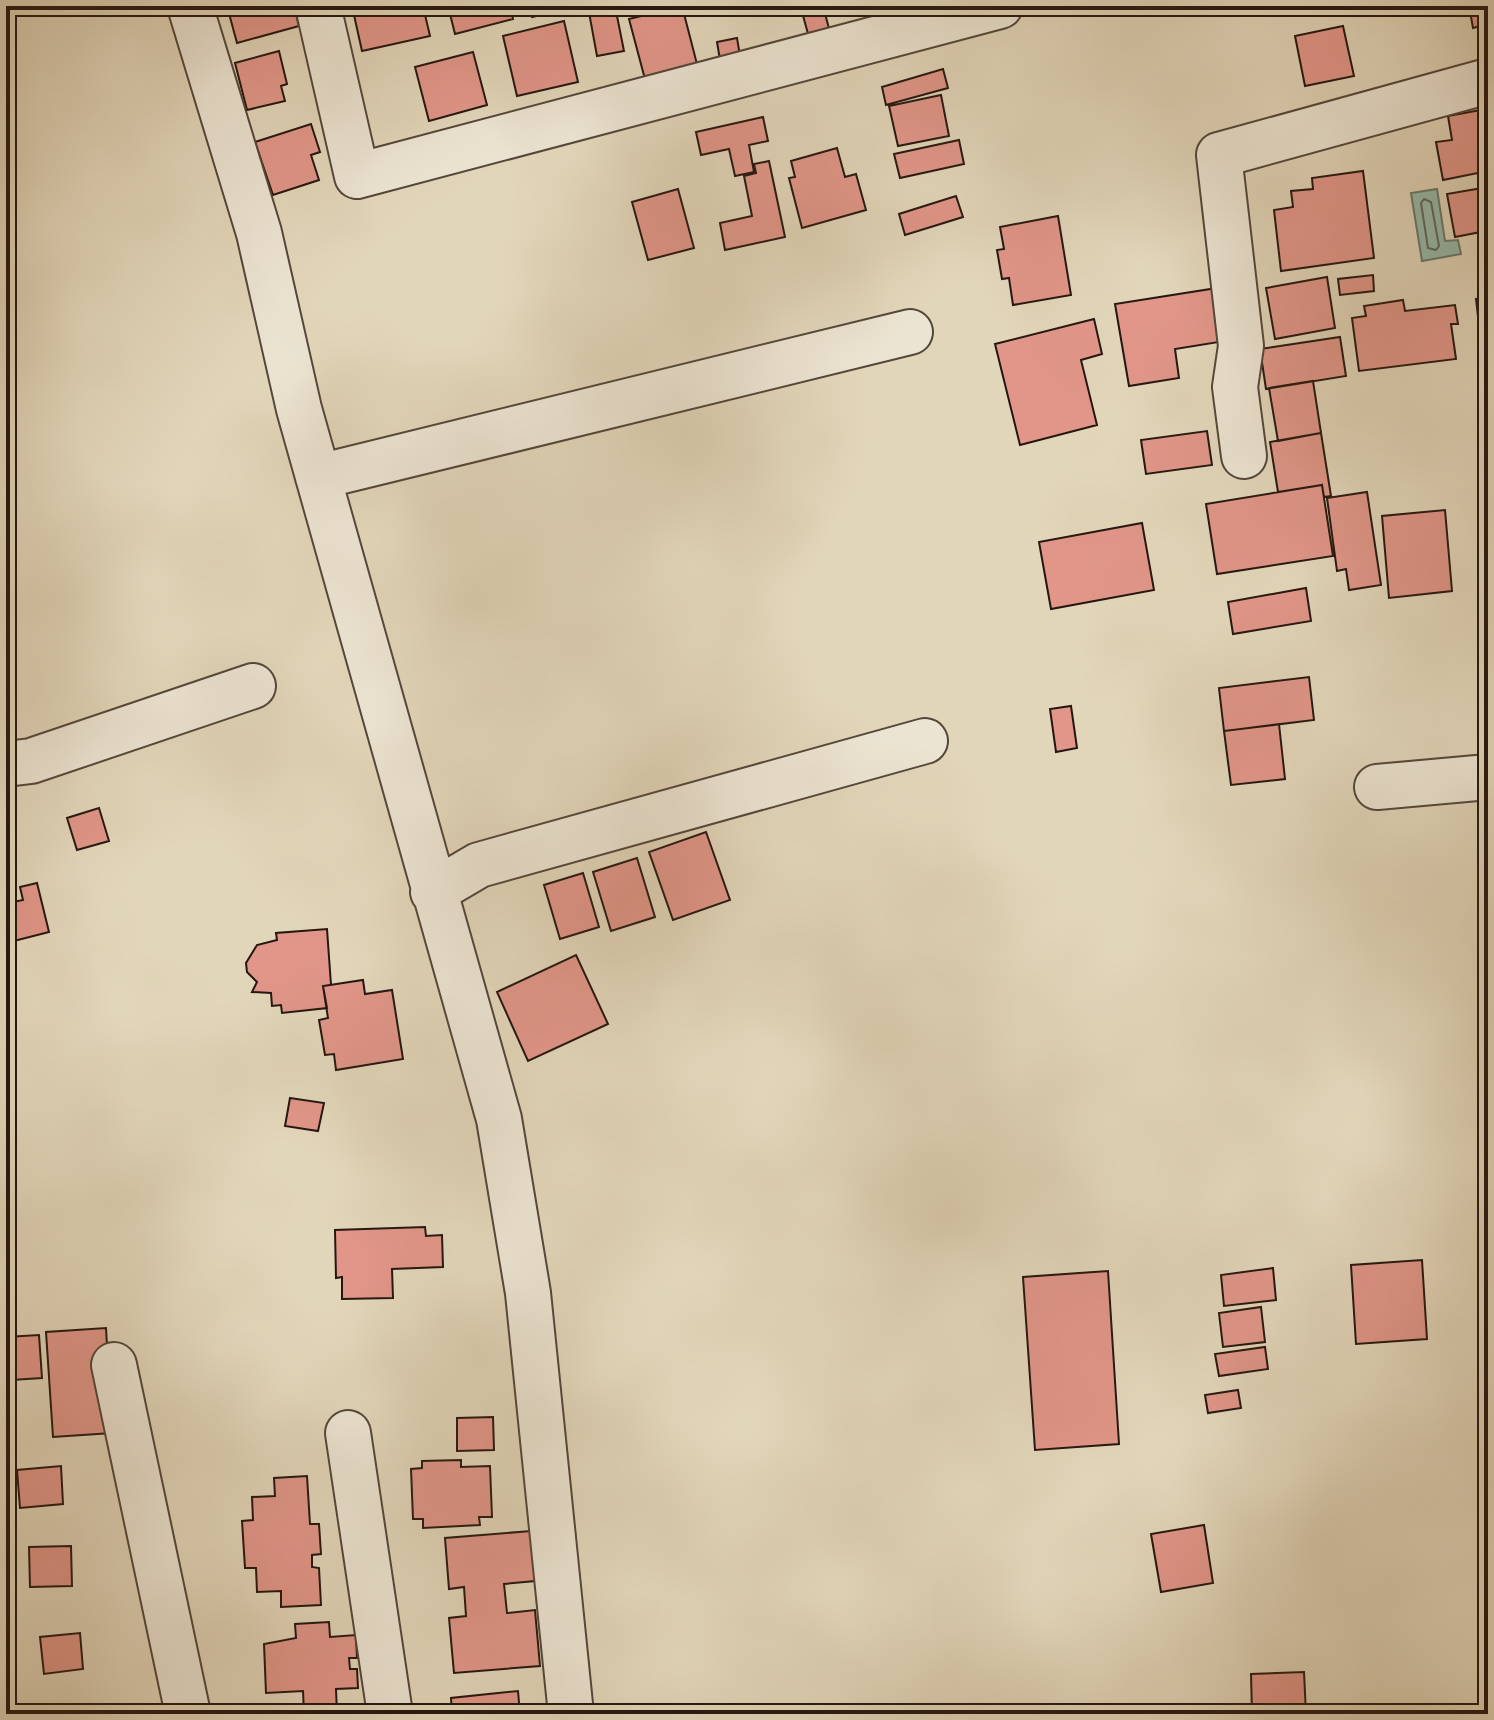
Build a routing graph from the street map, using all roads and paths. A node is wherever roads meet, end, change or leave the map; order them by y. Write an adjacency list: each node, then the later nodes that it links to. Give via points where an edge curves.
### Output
1 (190, 6): 7 (street, via 259,233)
2 (318, 6): 3 (street, via 357,176)
3 (1000, 6)
4 (1488, 81): 6 (street, via 1219,155 1241,346 1235,387)
5 (910, 332): 7 (street)
6 (1244, 456)
7 (318, 477): 13 (street)
8 (253, 686): 10 (street, via 31,761)
9 (925, 741): 13 (street, via 479,865)
10 (6, 764)
11 (1488, 777): 12 (street)
12 (1377, 787)
13 (433, 892): 18 (street, via 499,1119 528,1293)
14 (114, 1365): 16 (street)
15 (348, 1433): 17 (street)
16 (188, 1714)
17 (390, 1714)
18 (571, 1714)

